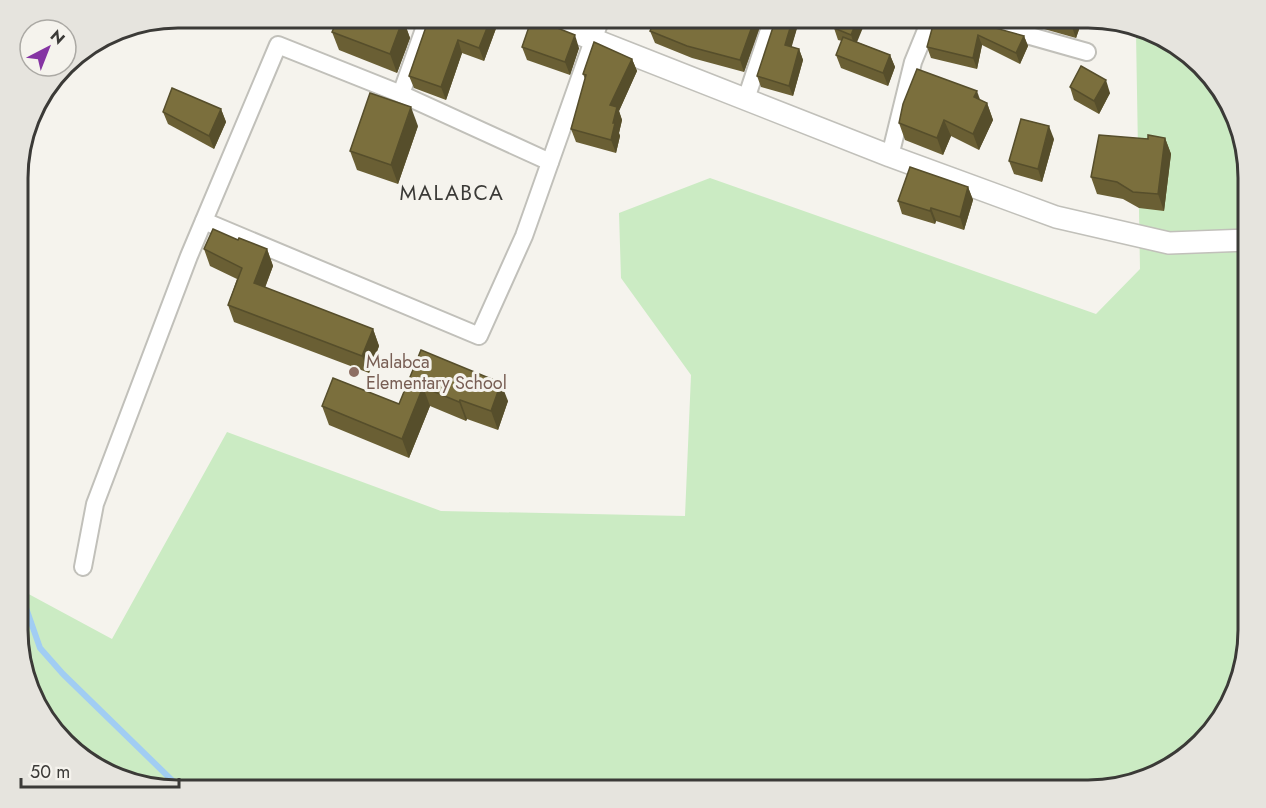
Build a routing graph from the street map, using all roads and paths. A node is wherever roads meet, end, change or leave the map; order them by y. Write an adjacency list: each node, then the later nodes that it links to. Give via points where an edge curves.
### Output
1 (770, 28): 10 (street)
2 (927, 28): 11 (street, via 913,62)
3 (1002, 28): 8 (street)
4 (424, 29): 9 (street)
5 (565, 29): 7 (street)
6 (597, 29): 7 (street)
7 (593, 40): 10 (street); 12 (street)
8 (1087, 52)
9 (401, 94): 12 (street); 13 (street, via 278,45)
10 (746, 99): 11 (street)
11 (890, 156): 14 (street, via 1056,217 1169,243)
12 (550, 162): 13 (street, via 524,236 479,336)
13 (204, 221): 15 (street, via 94,504)
14 (1237, 240)
15 (82, 567)

